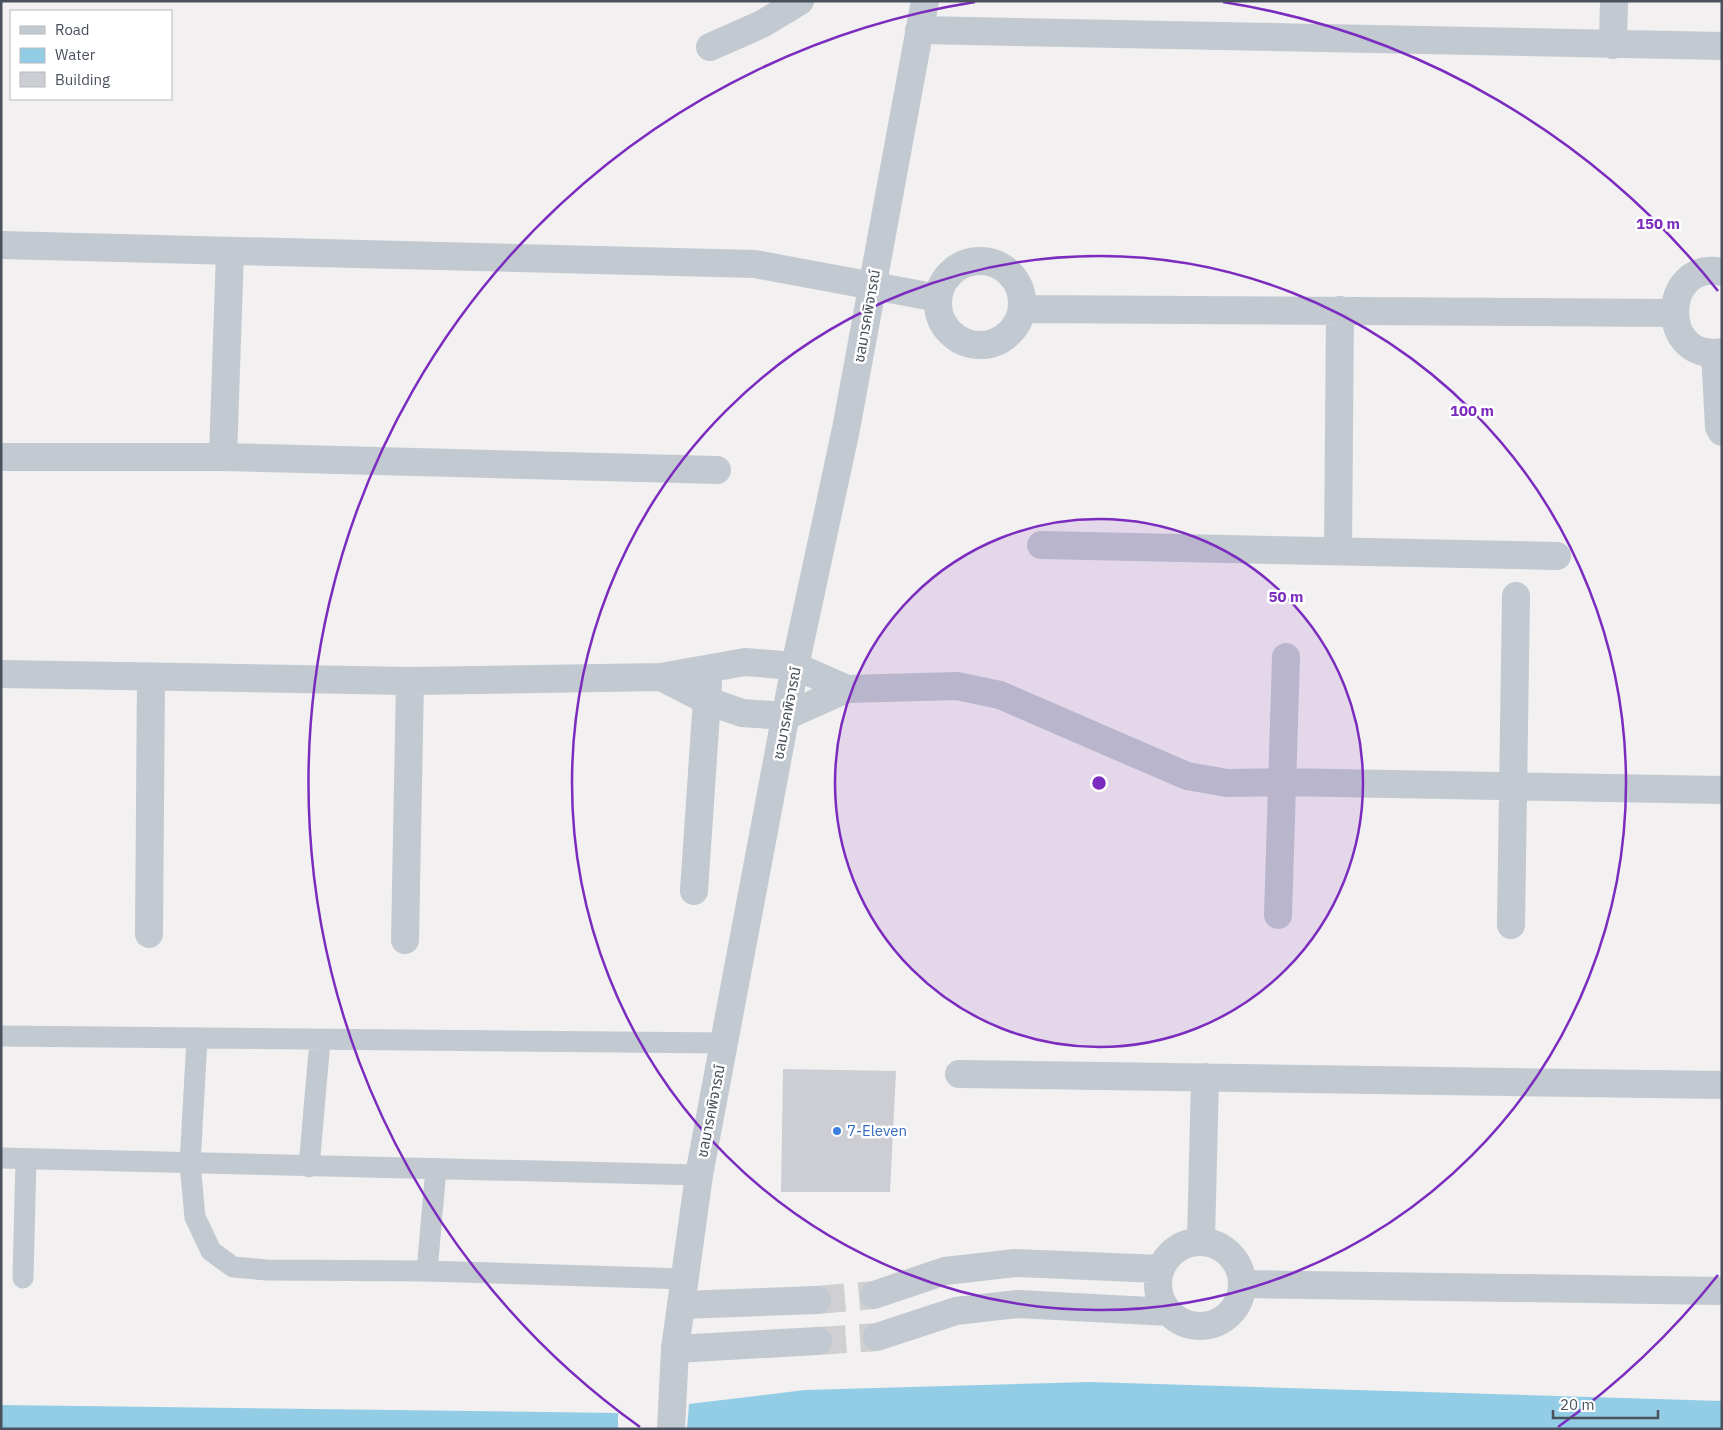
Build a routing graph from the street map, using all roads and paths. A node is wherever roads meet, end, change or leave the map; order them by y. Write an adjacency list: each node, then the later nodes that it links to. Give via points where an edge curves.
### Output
1 (800, 1): 7 (street, via 762,24)
2 (925, 1): 4 (street, ชลมารคพิจารณ์)
3 (1614, 1): 5 (street)
4 (920, 30): 5 (street); 11 (street, ชลมารคพิจารณ์)
5 (1613, 45): 6 (street)
6 (1722, 46)
7 (710, 47)
8 (1, 245): 9 (street)
9 (230, 251): 11 (street, via 755,264); 19 (street)
10 (1722, 272): 15 (street, via 1705,272 1692,278 1679,293)
11 (872, 286): 12 (street); 26 (street, ชลมารคพิจารณ์, via 846,429)
12 (938, 298): 13 (street, via 938,313 954,338 982,346 1010,335); 13 (street, via 941,285 949,274 972,261 986,261 1010,272 1022,296)
13 (1022, 309): 14 (street)
14 (1340, 310): 15 (street); 22 (street)
15 (1674, 313): 16 (street, via 1682,336 1703,351)
16 (1718, 352): 17 (street, via 1719,427)
17 (1722, 432)
18 (1, 457): 19 (street)
19 (223, 457): 20 (street)
20 (717, 470)
21 (1041, 545): 22 (street)
22 (1338, 551): 23 (street)
23 (1557, 556)
24 (1516, 596): 36 (street)
25 (1286, 657): 35 (street)
26 (795, 666): 27 (street, via 745,662); 32 (street); 34 (street, ชลมารคพิจารณ์)
27 (708, 667): 29 (street); 33 (street)
28 (1, 674): 30 (street)
29 (661, 677): 31 (street); 33 (street)
30 (151, 678): 31 (street); 41 (street)
31 (410, 681): 42 (street)
32 (847, 689): 34 (street); 35 (street, via 957,686 1000,695 1187,776 1227,783)
33 (708, 701): 34 (street, via 742,713); 38 (street)
34 (786, 716): 46 (street, ชลมารคพิจารณ์)
35 (1282, 782): 36 (street); 39 (street)
36 (1515, 786): 37 (street); 40 (street)
37 (1722, 790)
38 (694, 891)
39 (1278, 914)
40 (1511, 925)
41 (149, 934)
42 (405, 940)
43 (1, 1036): 44 (lane)
44 (197, 1039): 45 (lane); 52 (lane)
45 (320, 1040): 46 (lane); 53 (lane)
46 (724, 1044): 55 (street, ชลมารคพิจารณ์)
47 (959, 1074): 48 (street)
48 (1205, 1077): 49 (street); 56 (street)
49 (1722, 1084)
50 (1, 1158): 51 (lane)
51 (26, 1159): 52 (lane); 59 (lane)
52 (190, 1164): 53 (lane); 58 (lane, via 195,1217 212,1251 233,1267)
53 (309, 1166): 54 (lane)
54 (436, 1169): 55 (lane); 58 (lane)
55 (699, 1175): 62 (street, ชลมารคพิจารณ์)
56 (1201, 1241): 57 (street, via 1176,1249); 60 (street, via 1217,1245 1230,1254 1240,1267)
57 (1160, 1269): 63 (street, via 1015,1263 945,1272); 65 (street, via 1160,1298)
58 (427, 1271): 62 (lane)
59 (24, 1278)
60 (1242, 1284): 61 (street); 65 (street, via 1240,1298 1233,1311 1221,1320 1207,1325 1192,1325)
61 (1722, 1291)
62 (683, 1292): 64 (street); 68 (street, ชลมารคพิจารณ์)
63 (874, 1295)
64 (818, 1300)
65 (1170, 1312): 66 (street, via 1018,1304 956,1311)
66 (877, 1337)
67 (818, 1341): 68 (street)
68 (675, 1349): 69 (street, ชลมารคพิจารณ์)
69 (671, 1429)

